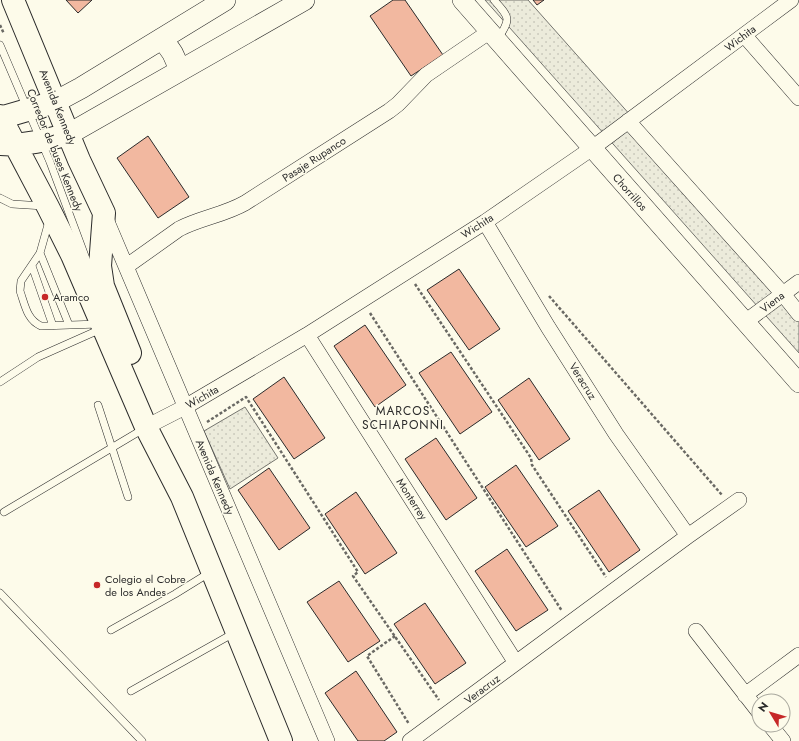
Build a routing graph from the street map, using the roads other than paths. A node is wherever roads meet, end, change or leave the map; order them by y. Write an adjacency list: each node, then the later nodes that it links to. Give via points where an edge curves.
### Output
1 (13, 0): 13 (main road, Avenida Kennedy)
2 (225, 0): 9 (main road)
3 (304, 0): 11 (main road)
4 (462, 0): 8 (street, Chorrillos)
5 (494, 0): 8 (lane, via 508,19 507,25)
6 (791, 0): 7 (street, Wichita)
7 (744, 35): 12 (street); 16 (street, Wichita)
8 (493, 36): 20 (street, Chorrillos); 28 (street, Pasaje Rupanco, via 426,75 389,111 245,203 223,214 188,224)
9 (161, 39): 11 (main road, via 172,51); 13 (main road)
10 (0, 45): 14 (lane, Corredor de buses Kennedy)
11 (179, 71): 17 (main road)
12 (799, 98)
13 (55, 102): 14 (main road); 17 (main road, Avenida Kennedy)
14 (28, 110): 15 (main road); 18 (lane, Corredor de buses Kennedy)
15 (0, 117): 19 (main road, Avenida Kennedy)
16 (628, 121): 20 (street, Wichita); 31 (street)
17 (69, 134): 18 (main road); 23 (main road, Avenida Kennedy)
18 (41, 141): 19 (main road); 26 (lane, Corredor de buses Kennedy)
19 (8, 145): 22 (main road, Avenida Kennedy)
20 (591, 149): 24 (street, Wichita); 33 (street, Chorrillos)
21 (0, 198): 22 (lane, via 12,204)
22 (50, 210): 25 (lane); 30 (main road, Avenida Kennedy)
23 (104, 213): 28 (street, Avenida Kennedy); 30 (main road, Avenida Kennedy)
24 (485, 222): 37 (street, Wichita); 47 (street, Veracruz, via 616,434)
25 (40, 253): 27 (lane); 34 (lane)
26 (88, 264): 30 (lane, Avenida Kennedy); 30 (lane, Avenida Kennedy)
27 (32, 266): 35 (lane); 35 (lane, via 21,281 20,291 30,319 41,326)
28 (127, 266): 41 (street, Avenida Kennedy)
29 (799, 282): 31 (street, Viena)
30 (96, 291): 36 (main road, Avenida Kennedy); 42 (main road, Avenida Kennedy)
31 (782, 294): 32 (street); 33 (street, Viena)
32 (799, 314)
33 (745, 322): 39 (street, Chorrillos)
34 (69, 325): 35 (lane); 36 (lane)
35 (53, 326)
36 (102, 326): 38 (lane, via 38,357); 42 (main road, Avenida Kennedy)
37 (307, 335): 41 (street, Wichita); 54 (street, Monterrey)
38 (0, 382)
39 (799, 383)
40 (98, 405): 43 (lane)
41 (185, 407): 42 (street, Wichita); 62 (street, Avenida Kennedy)
42 (152, 424): 43 (lane); 48 (main road, Avenida Kennedy)
43 (113, 447): 44 (lane); 46 (lane)
44 (128, 497)
45 (735, 503): 47 (street, Veracruz)
46 (4, 512)
47 (688, 536): 54 (street, Veracruz)
48 (213, 571): 50 (lane); 51 (main road, Avenida Kennedy)
49 (0, 594): 60 (lane)
50 (111, 630)
51 (237, 631): 55 (lane); 61 (main road, Avenida Kennedy)
52 (696, 631): 56 (street)
53 (799, 655): 56 (street)
54 (516, 663): 59 (street, Veracruz)
55 (131, 691)
56 (745, 695): 57 (street)
57 (751, 702)
58 (776, 733): 63 (street)
59 (414, 739)
60 (142, 741)
61 (281, 741)
62 (327, 741)
63 (783, 741)

